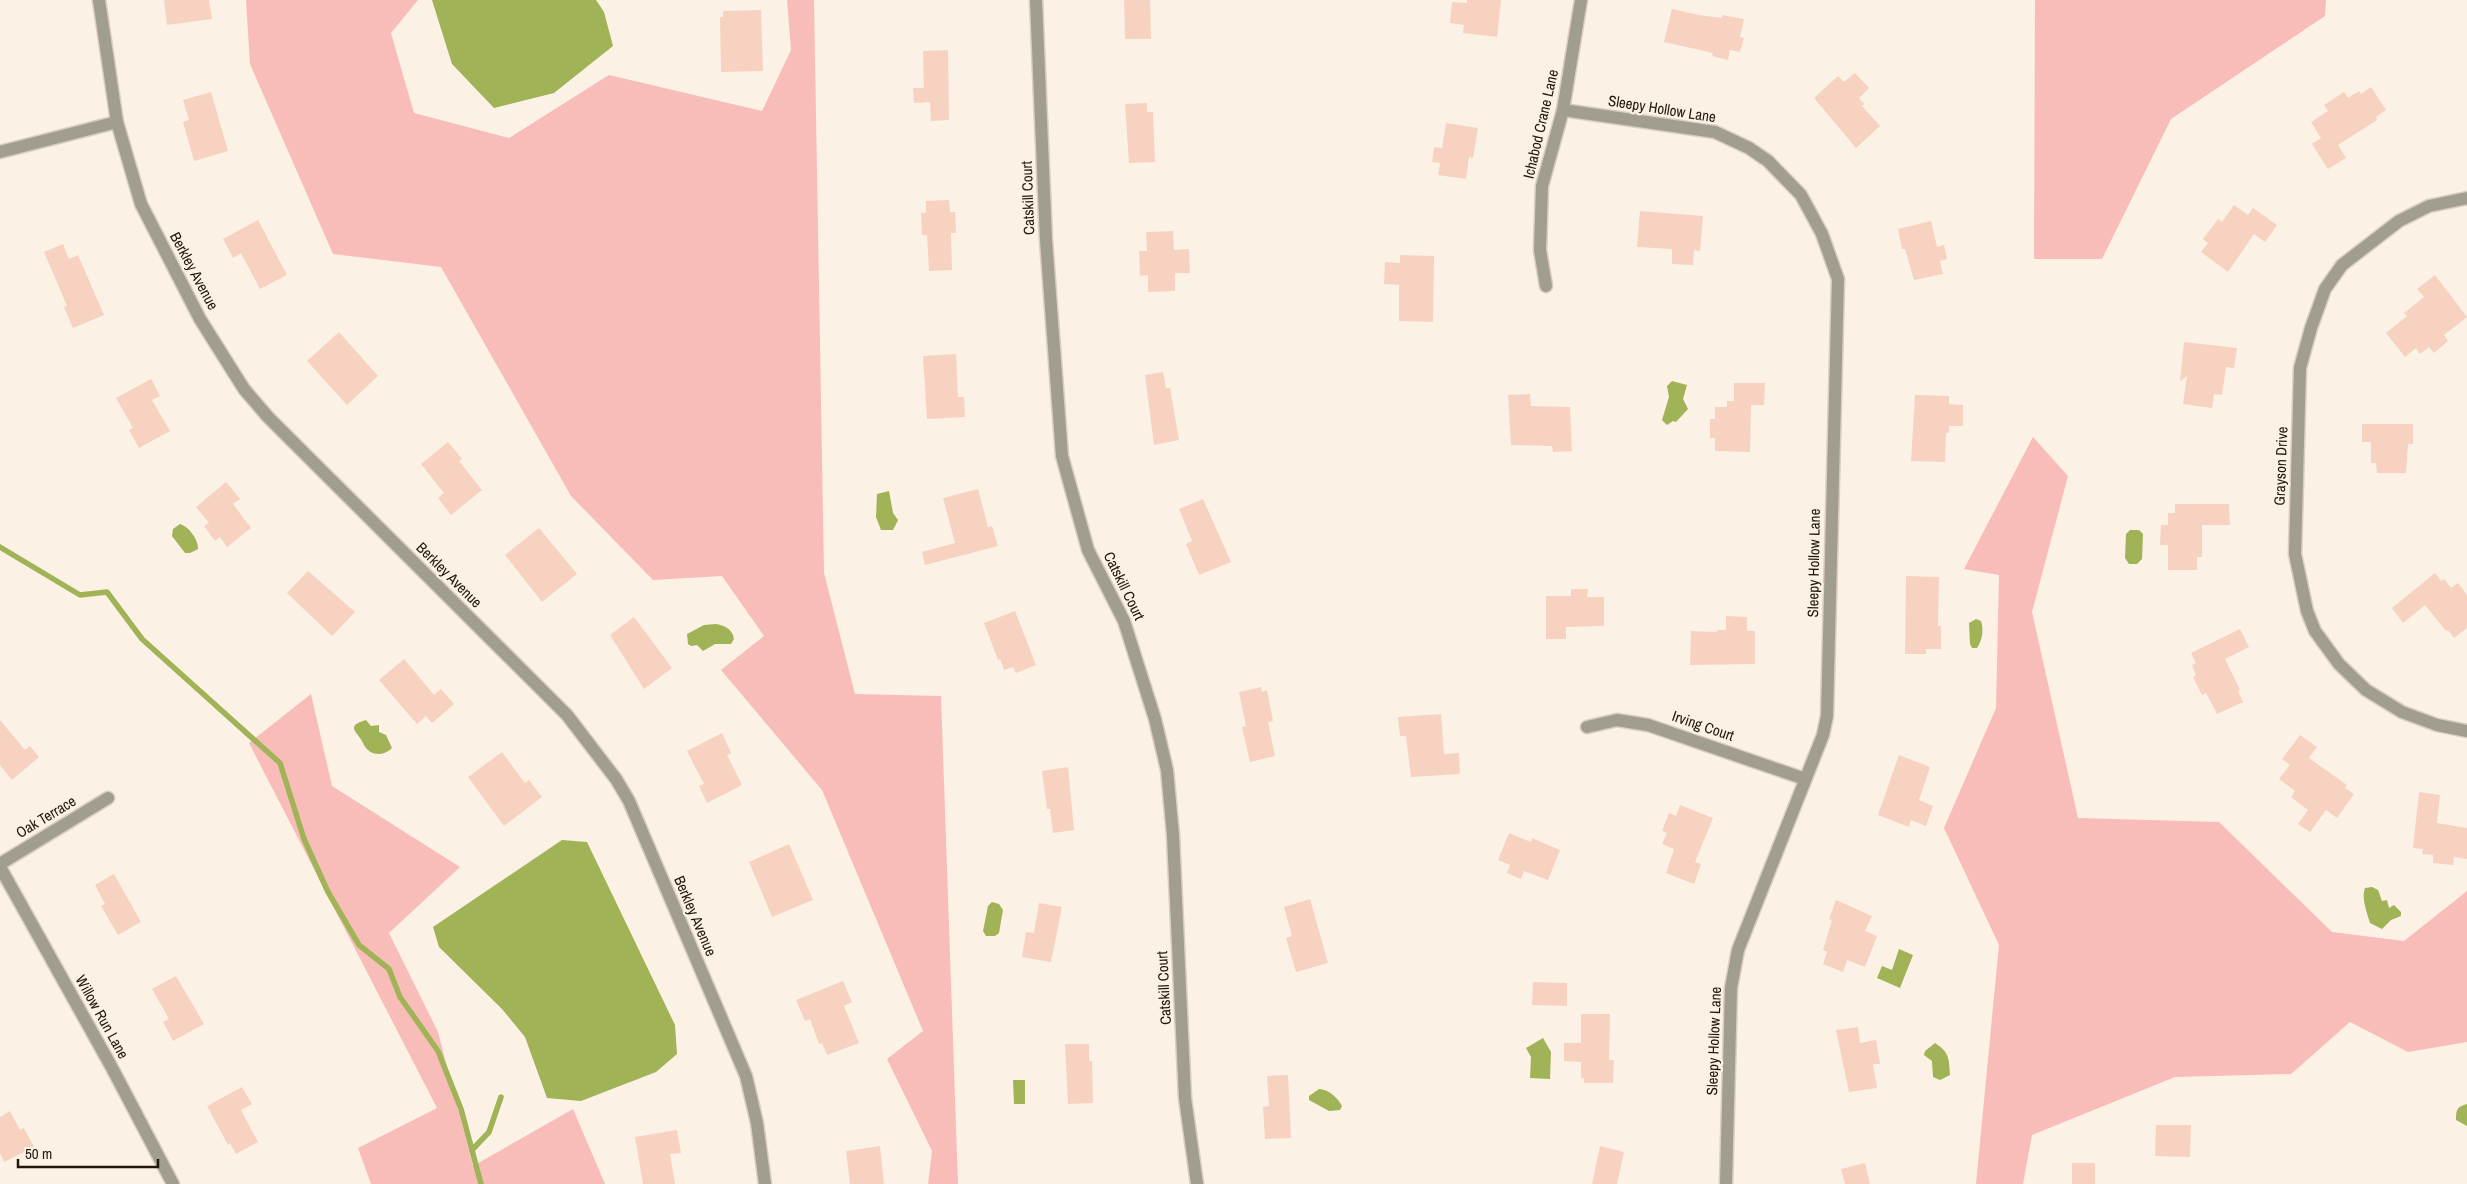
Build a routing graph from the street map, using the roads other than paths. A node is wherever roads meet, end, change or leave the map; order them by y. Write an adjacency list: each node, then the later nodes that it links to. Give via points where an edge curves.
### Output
1 (99, 0): 5 (street, Berkley Avenue)
2 (1036, 0): 16 (street, Catskill Court, via 1046,240 1062,456 1088,550 1124,621 1155,719 1167,770 1185,1098)
3 (1581, 0): 4 (street, Ichabod Crane Lane)
4 (1563, 110): 8 (street, Ichabod Crane Lane, via 1542,186 1540,250); 11 (street, Sleepy Hollow Lane, via 1715,132 1768,161 1801,195 1822,234 1838,279 1827,716)
5 (117, 122): 6 (street); 15 (street, Berkley Avenue, via 141,204 200,319 244,389 268,417 567,716 616,779 629,801 746,1076 757,1123)
6 (0, 152)
7 (2467, 198): 10 (street, Grayson Drive, via 2429,206 2399,221 2342,265 2325,289 2300,368 2295,554 2307,611 2315,631 2339,664 2366,690 2402,712 2437,725)
8 (1546, 286)
9 (1587, 728): 11 (street, Irving Court, via 1617,720 1648,725)
10 (2467, 731)
11 (1805, 779): 17 (street, Sleepy Hollow Lane, via 1738,950 1731,988)
12 (108, 798): 13 (street, Oak Terrace)
13 (0, 865): 14 (street, Willow Run Lane)
14 (173, 1184)
15 (765, 1184)
16 (1197, 1184)
17 (1726, 1184)

